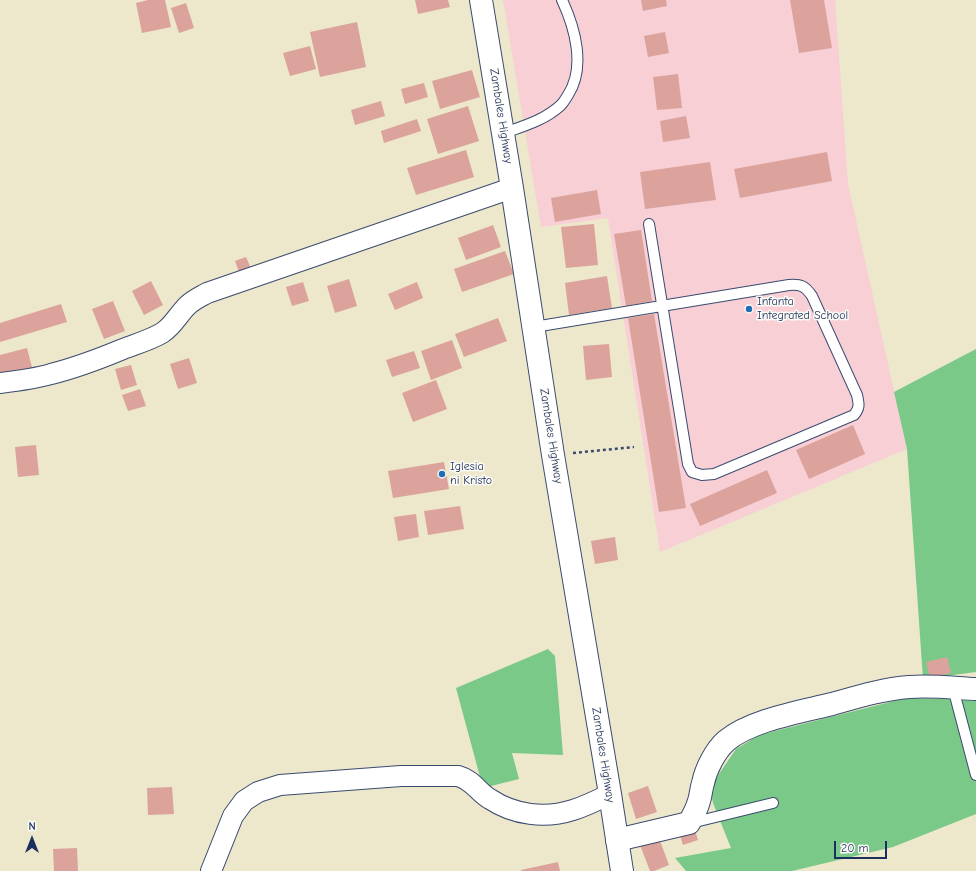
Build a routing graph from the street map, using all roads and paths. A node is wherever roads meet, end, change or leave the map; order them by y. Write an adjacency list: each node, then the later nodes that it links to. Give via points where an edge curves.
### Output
1 (482, 0): 3 (main road, Zambales Highway)
2 (562, 0): 3 (lane, via 569,14 577,51 573,87 562,104 550,114)
3 (504, 134): 4 (main road, Zambales Highway)
4 (512, 188): 7 (main road, Zambales Highway); 8 (street, via 207,293 195,299 172,325 154,338 82,365 26,380)
5 (649, 224): 6 (lane)
6 (662, 306): 6 (lane, via 688,464 692,472 702,475 714,474 854,415 858,410 856,395 812,296 798,284); 7 (lane)
7 (534, 327): 10 (main road, Zambales Highway)
8 (0, 383)
9 (634, 447): 10 (path)
10 (553, 456): 14 (main road, Zambales Highway)
11 (953, 688): 12 (main road); 13 (lane); 16 (main road, via 911,686 891,689 749,727 726,742 713,758)
12 (976, 689)
13 (976, 775)
14 (610, 794): 17 (main road, Zambales Highway); 18 (street, via 573,810 544,815 505,808 487,798 471,782 458,776 401,776 280,785 258,792 244,801 233,816)
15 (773, 804): 16 (lane)
16 (689, 823): 17 (main road)
17 (617, 840): 19 (main road, Zambales Highway)
18 (211, 871)
19 (622, 871)

